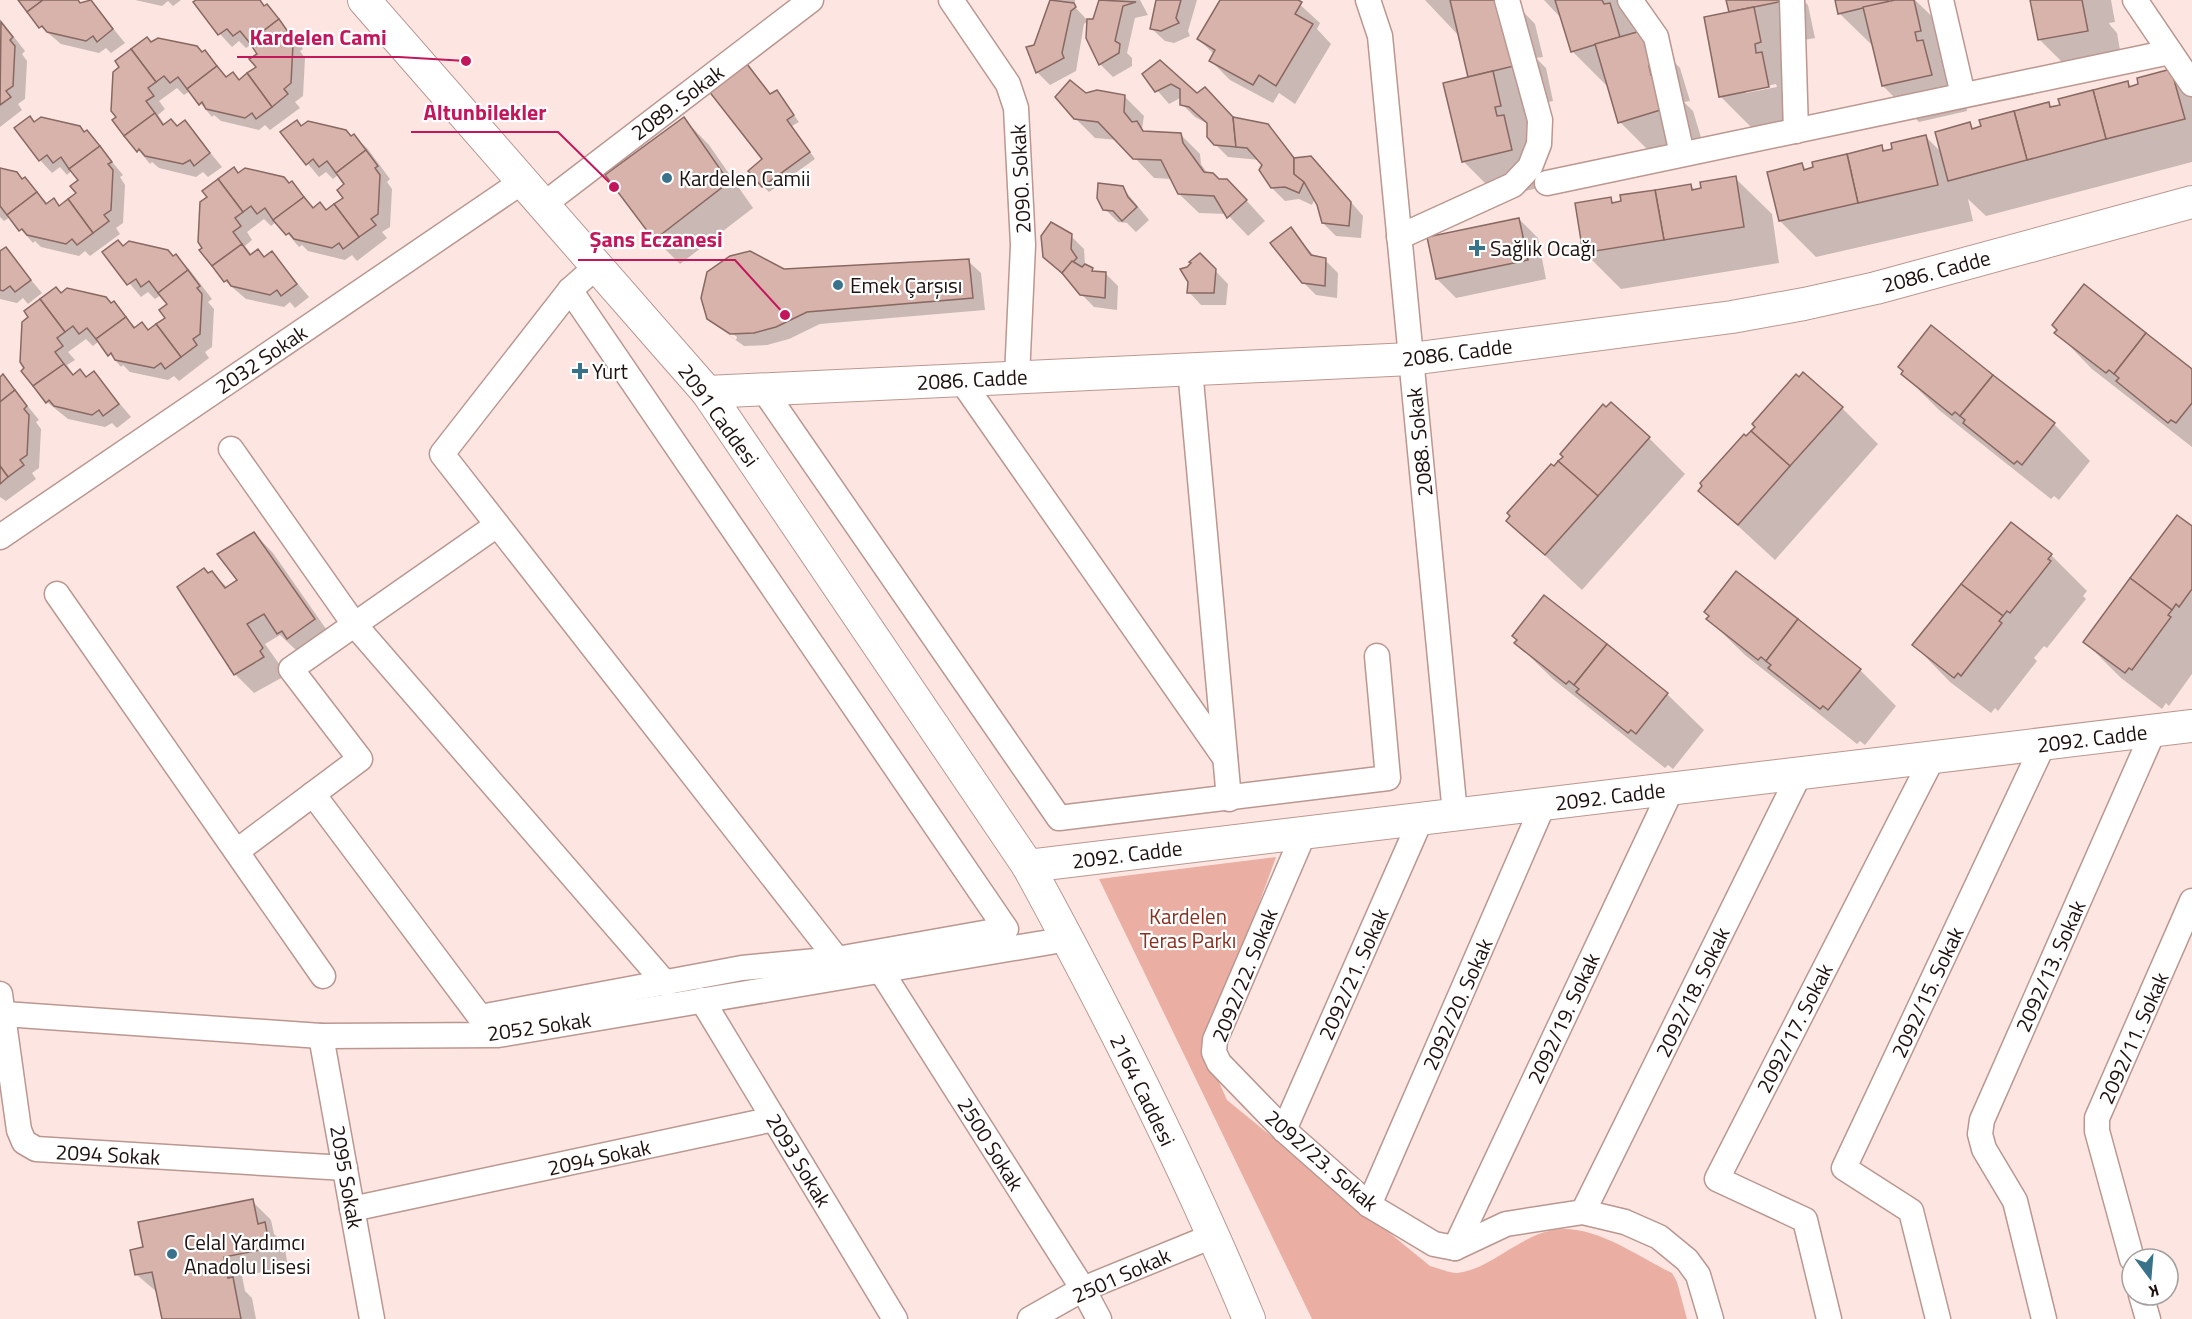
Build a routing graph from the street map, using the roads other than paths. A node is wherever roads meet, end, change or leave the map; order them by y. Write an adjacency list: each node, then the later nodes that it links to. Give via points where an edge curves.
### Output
1 (364, 0): 15 (street, 2091 Caddesi)
2 (811, 0): 18 (street, 2089. Sokak)
3 (951, 0): 24 (street, 2090. Sokak, via 1008,84 1016,108 1023,245)
4 (1368, 0): 19 (street, 2088. Sokak, via 1380,36)
5 (1507, 0): 19 (street, via 1540,120 1539,144 1530,167 1513,185)
6 (1630, 0): 14 (street, via 1656,37)
7 (1792, 0): 13 (street)
8 (1941, 0): 12 (street)
9 (2135, 0): 10 (street)
10 (2170, 52): 11 (street); 12 (street)
11 (2192, 84)
12 (1963, 95): 13 (street)
13 (1796, 130): 14 (street)
14 (1682, 154): 16 (street)
15 (523, 181): 18 (street, 2091 Caddesi); 30 (street, 2032 Sokak)
16 (1547, 183)
17 (2192, 202): 22 (street, 2086. Cadde, via 1804,304)
18 (543, 205): 20 (street, 2091 Caddesi)
19 (1399, 237): 22 (street, 2088. Sokak)
20 (597, 266): 21 (street); 27 (street, 2091 Caddesi)
21 (570, 290): 29 (street, via 442,454); 51 (street, via 1006,929)
22 (1411, 359): 23 (street, 2086. Cadde); 44 (street, 2088. Sokak)
23 (1190, 369): 24 (street, 2086. Cadde); 38 (street)
24 (1017, 377): 25 (street, 2086. Cadde)
25 (961, 380): 26 (street, 2086. Cadde); 38 (street)
26 (763, 389): 27 (street, 2086. Cadde); 42 (street, via 1059,818)
27 (707, 392): 48 (street, 2091 Caddesi)
28 (231, 448): 32 (street)
29 (497, 525): 32 (street); 51 (street)
30 (0, 537)
31 (57, 594): 47 (street)
32 (354, 624): 41 (street, via 291,669 360,759); 54 (street)
33 (1377, 656): 42 (street, via 1388,778)
34 (2192, 726): 35 (street, 2092. Cadde)
35 (2154, 730): 36 (street, 2092. Cadde); 77 (street, 2092/13. Sokak, via 1982,1120 1984,1149 2015,1201)
36 (2044, 743): 37 (street, 2092. Cadde); 76 (street, 2092/15. Sokak, via 1844,1168 1911,1211)
37 (1933, 757): 39 (street, 2092. Cadde); 75 (street, 2092/17. Sokak, via 1717,1179 1805,1220)
38 (1225, 758): 42 (street)
39 (1800, 772): 40 (street, 2092. Cadde); 64 (street, 2092/18. Sokak)
40 (1672, 788): 43 (street, 2092. Cadde); 67 (street, 2092/19. Sokak)
41 (313, 794): 47 (street); 54 (street, via 480,1017)
42 (1229, 799)
43 (1544, 803): 44 (street, 2092. Cadde); 62 (street, 2092/20. Sokak)
44 (1455, 814): 45 (street, 2092. Cadde)
45 (1421, 819): 46 (street, 2092. Cadde); 60 (street, 2092/21. Sokak)
46 (1304, 832): 48 (street, 2092. Cadde); 58 (street, 2092/22. Sokak, via 1215,1040)
47 (237, 851): 53 (street)
48 (1028, 866): 50 (street, 2164 Caddesi)
49 (2192, 901): 66 (street, 2092/11. Sokak, via 2097,1118 2097,1131)
50 (1068, 939): 52 (street, 2052 Sokak); 65 (street, 2164 Caddesi)
51 (837, 959): 54 (street, via 742,968)
52 (881, 971): 55 (street, 2052 Sokak); 68 (street, 2500 Sokak)
53 (323, 976)
54 (666, 984)
55 (702, 1000): 57 (street, 2052 Sokak, via 498,1035); 59 (street, 2093 Sokak)
56 (2, 1004): 57 (street, 2052 Sokak); 61 (street, 2094 Sokak, via 19,1130 24,1142 36,1149)
57 (321, 1036): 61 (street, 2095 Sokak)
58 (1214, 1052): 60 (street, 2092/23. Sokak, via 1219,1063)
59 (774, 1119): 63 (street, 2094 Sokak); 70 (street, 2093 Sokak)
60 (1284, 1130): 62 (street, 2092/23. Sokak)
61 (345, 1168): 63 (street, 2095 Sokak)
62 (1369, 1205): 67 (street, 2092/23. Sokak, via 1434,1244)
63 (352, 1209): 69 (street, 2095 Sokak)
64 (1583, 1212): 67 (street, via 1506,1224); 74 (street, via 1625,1222 1675,1249 1698,1275)
65 (1215, 1235): 68 (street, 2501 Sokak); 73 (street, 2164 Caddesi)
66 (2129, 1247)
67 (1455, 1248)
68 (1083, 1289): 71 (street, 2501 Sokak); 72 (street, 2500 Sokak)
69 (372, 1319)
70 (895, 1319)
71 (1030, 1319)
72 (1099, 1319)
73 (1249, 1319)
74 (1711, 1319)
75 (1829, 1319)
76 (1938, 1319)
77 (2044, 1319)

